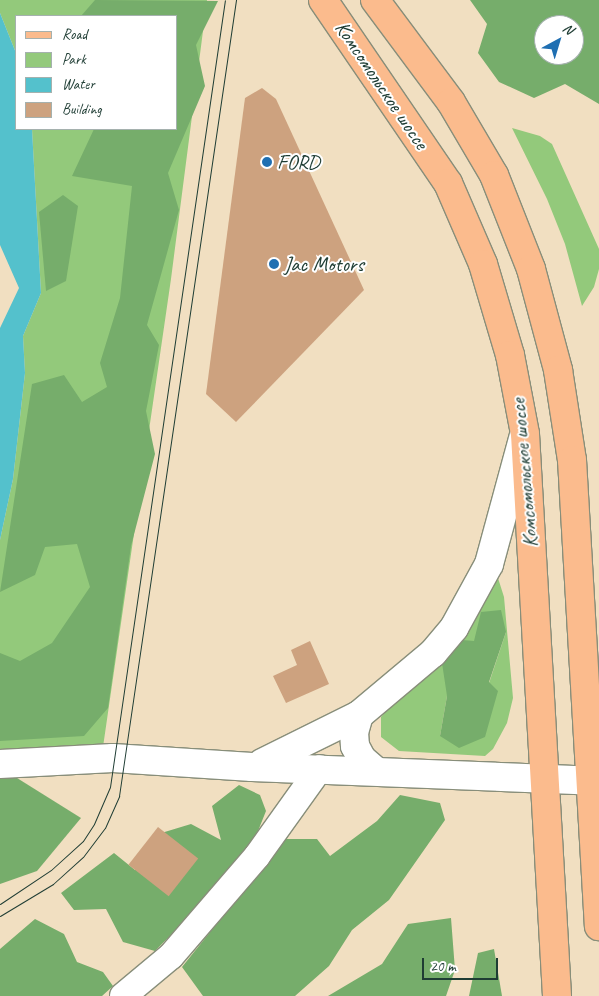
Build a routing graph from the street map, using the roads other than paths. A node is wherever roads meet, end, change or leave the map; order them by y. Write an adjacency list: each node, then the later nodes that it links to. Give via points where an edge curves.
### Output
1 (323, 0): 3 (main road, Комсомольское шоссе, via 448,183 483,264 510,355)
2 (375, 0): 10 (main road, Комсомольское шоссе, via 451,102 494,175 531,268 558,370 572,460)
3 (525, 434): 4 (street, via 501,525 476,592 454,628 433,653); 9 (main road, Комсомольское шоссе)
4 (359, 715): 6 (street); 7 (street); 8 (street, via 354,732 355,746 362,759)
5 (0, 764): 6 (street, via 113,758)
6 (252, 767): 7 (street)
7 (320, 768): 8 (street); 12 (street, via 256,856 171,956)
8 (376, 771): 9 (street)
9 (545, 779): 10 (street); 13 (main road, Комсомольское шоссе)
10 (596, 781): 11 (main road, Комсомольское шоссе)
11 (599, 926)
12 (123, 996)
13 (557, 996)

